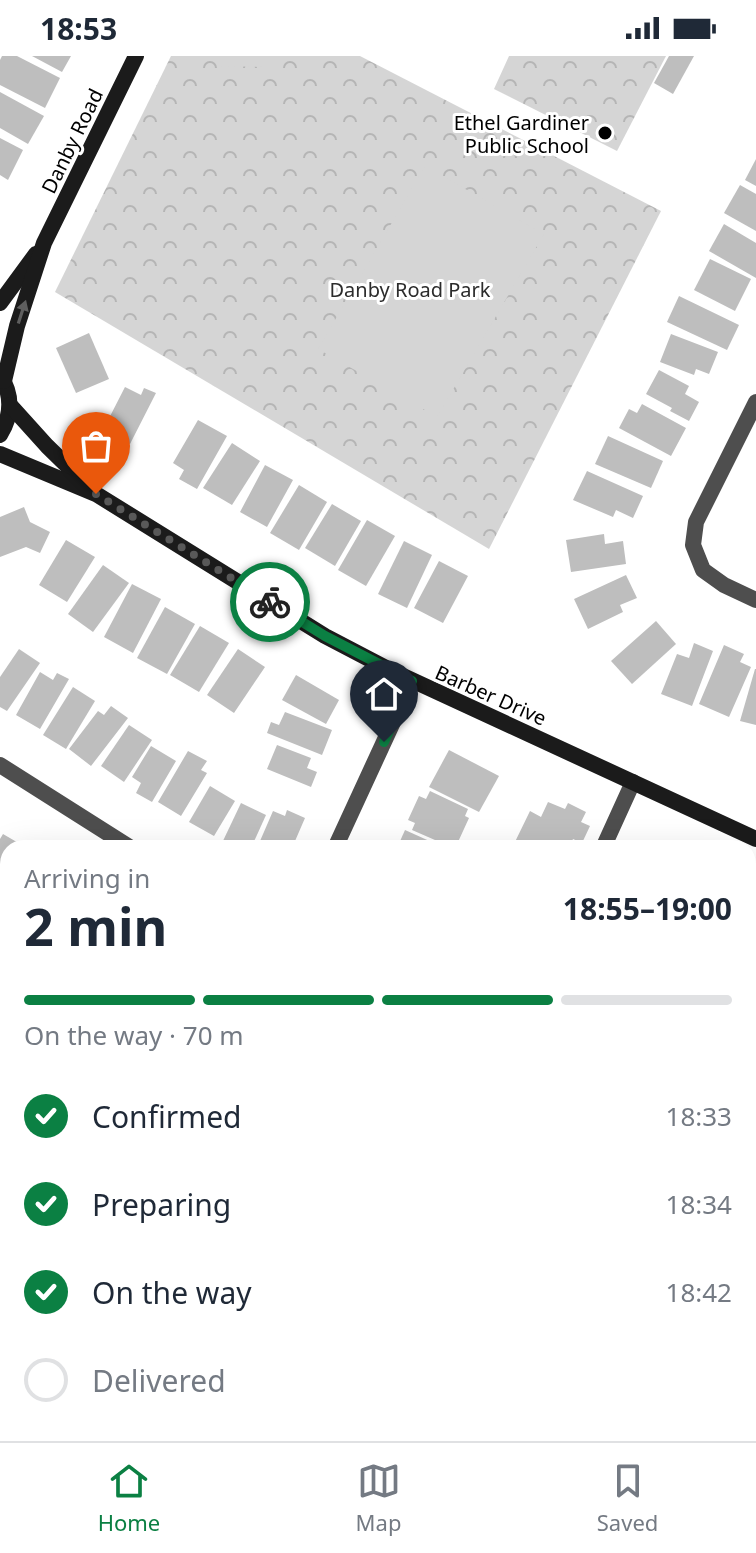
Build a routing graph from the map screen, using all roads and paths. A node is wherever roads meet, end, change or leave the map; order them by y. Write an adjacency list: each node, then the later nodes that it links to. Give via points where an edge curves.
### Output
1 (136, 56): 2 (street, Danby Road)
2 (44, 243): 3 (street, Danby Road); 4 (street, Danby Road, one-way to 2)
3 (0, 303)
4 (2, 378): 6 (street)
5 (756, 402): 10 (street, via 696,522 693,545 703,570)
6 (10, 405): 7 (street); 9 (street, Barber Drive)
7 (0, 435)
8 (0, 454): 9 (street, Barber Drive)
9 (96, 494): 11 (street, Barber Drive, via 325,636)
10 (756, 600)
11 (412, 681): 13 (street, Barber Drive); 16 (street)
12 (0, 765): 15 (street)
13 (633, 782): 14 (street, Barber Drive); 17 (street)
14 (756, 839)
15 (118, 840)
16 (339, 840)
17 (607, 840)

